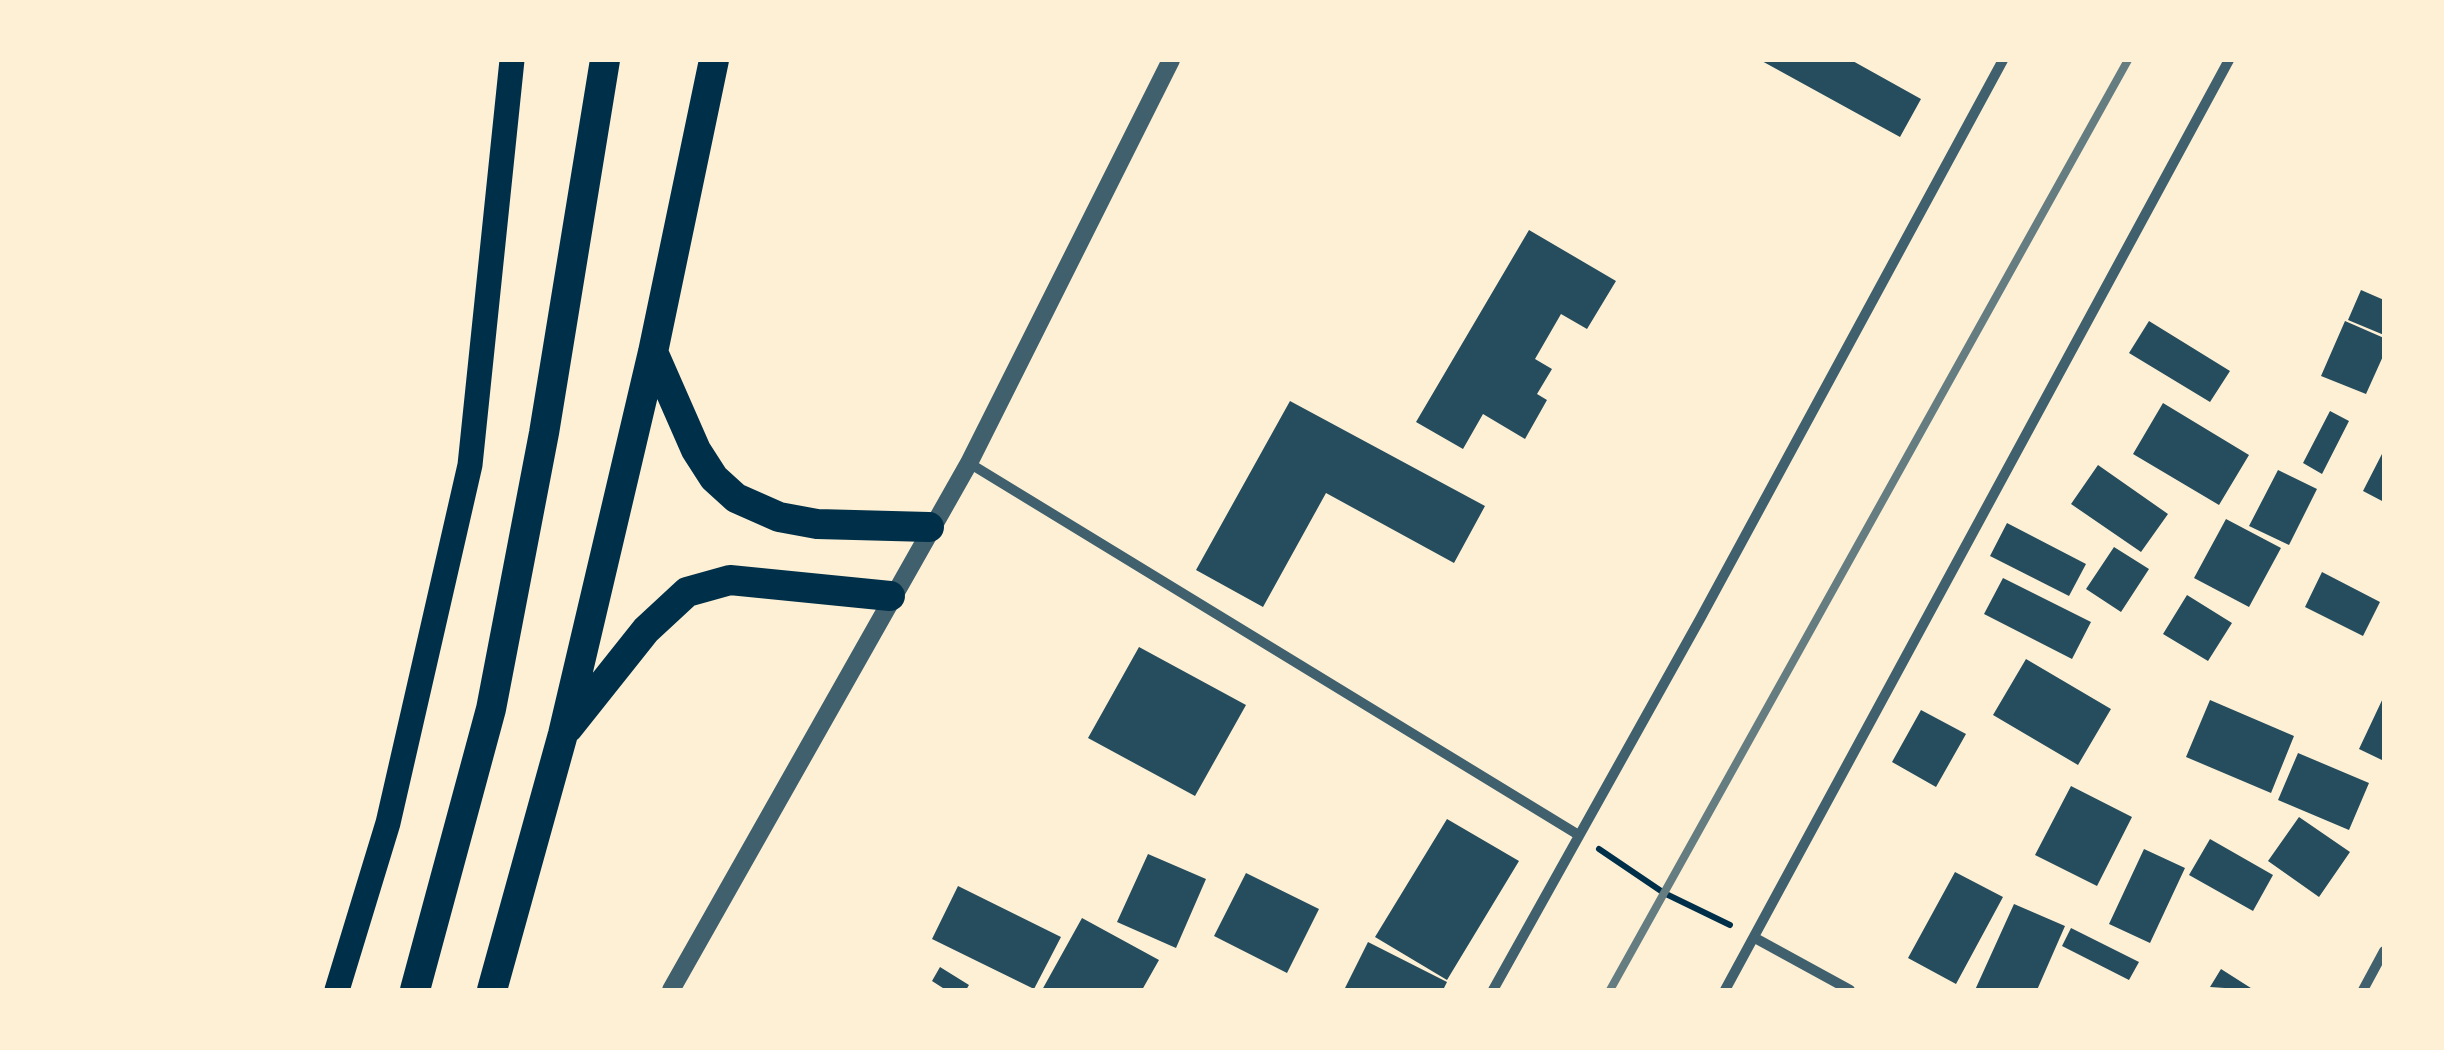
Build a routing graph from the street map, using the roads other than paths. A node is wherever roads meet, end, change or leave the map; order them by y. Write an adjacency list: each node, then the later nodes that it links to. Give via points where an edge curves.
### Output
1 (512, 60): 15 (main road, via 470,465 388,823)
2 (605, 60): 16 (highway, via 491,709)
3 (714, 60): 7 (highway)
4 (1171, 60): 8 (street)
5 (2003, 60): 12 (street)
6 (2229, 60): 13 (street)
7 (653, 352): 9 (highway, via 696,450 736,498 779,518 816,524); 11 (highway)
8 (969, 464): 9 (street); 12 (street)
9 (929, 527): 10 (street)
10 (890, 596): 11 (highway, via 730,580 687,592 646,630); 18 (street)
11 (563, 734): 17 (highway)
12 (1577, 834): 19 (street)
13 (1755, 938): 20 (street); 21 (street)
14 (2384, 951): 22 (street)
15 (337, 990)
16 (415, 990)
17 (492, 990)
18 (671, 990)
19 (1493, 990)
20 (1725, 990)
21 (1850, 990)
22 (2363, 990)

